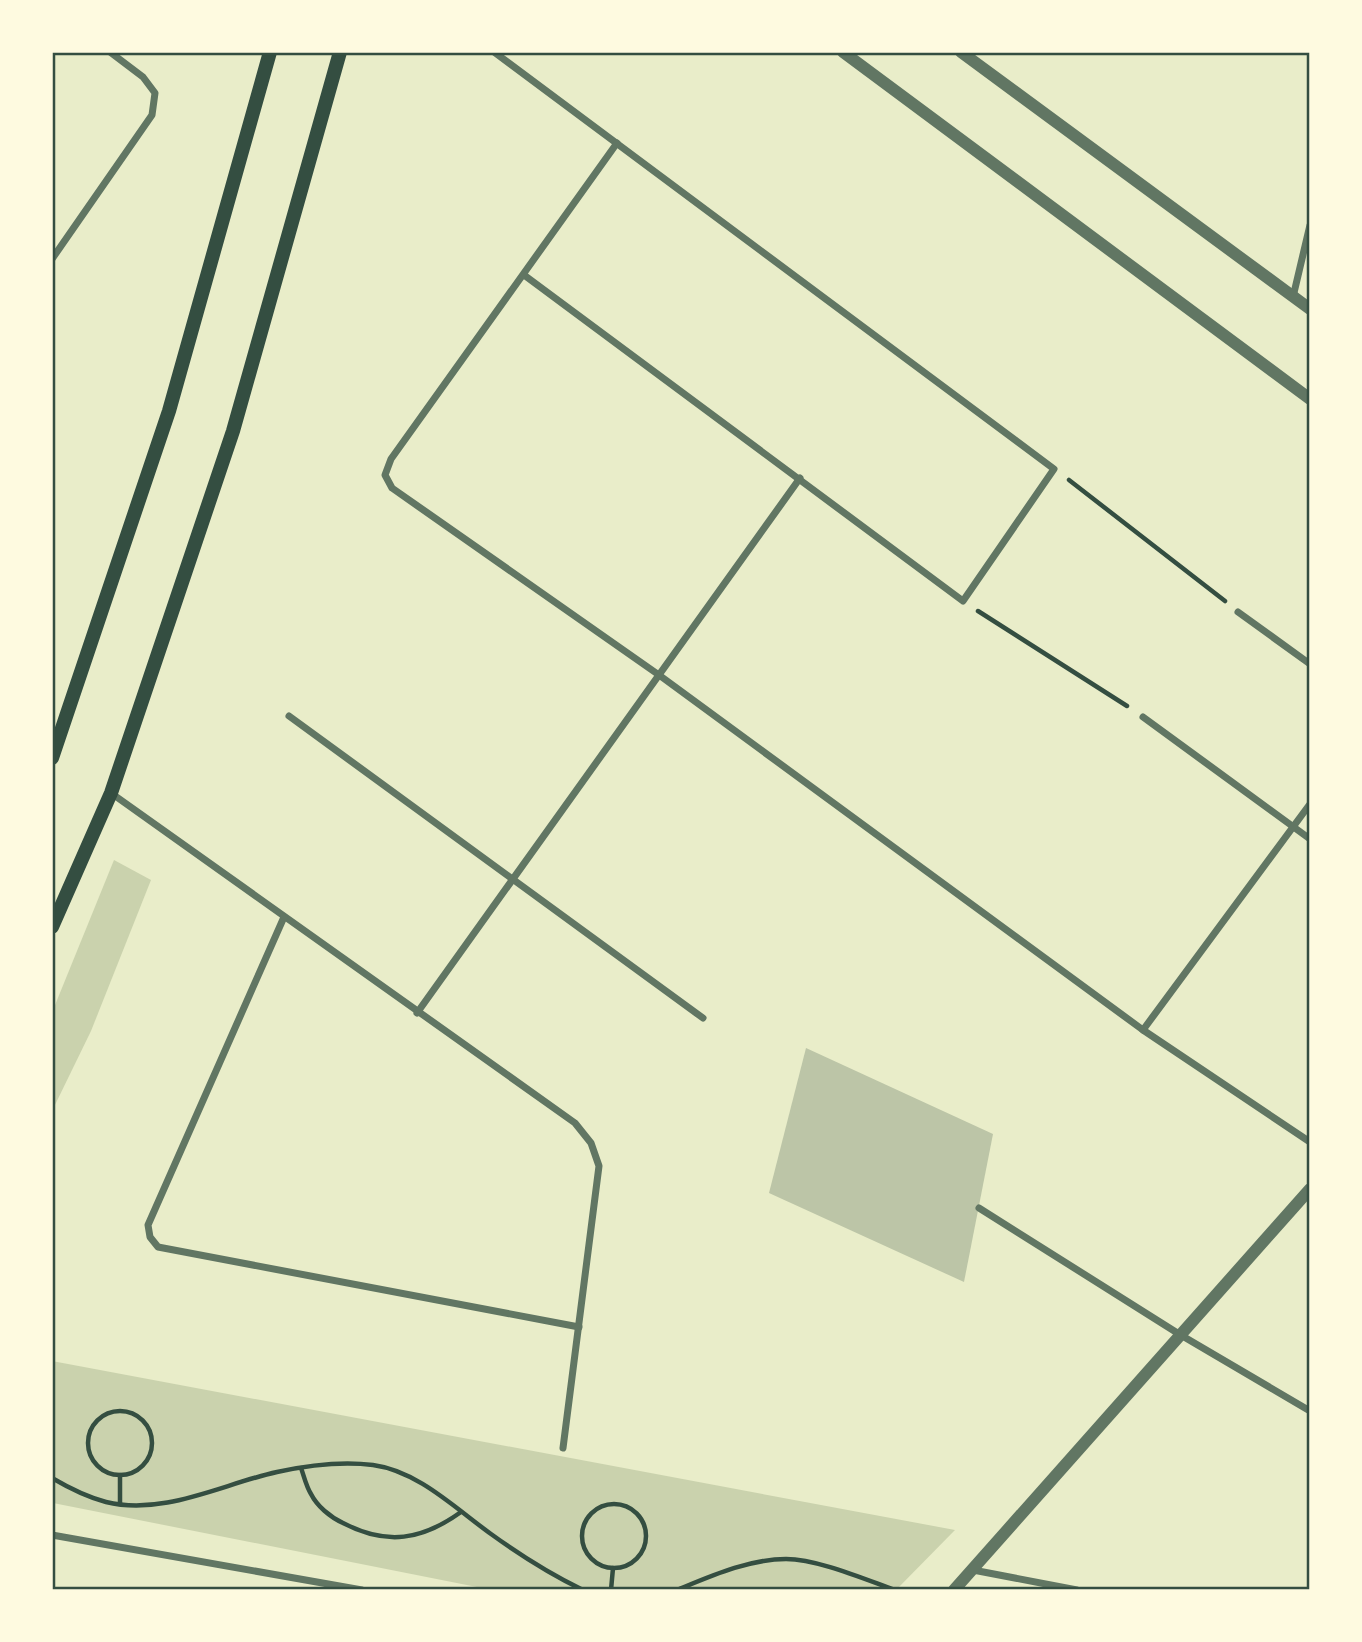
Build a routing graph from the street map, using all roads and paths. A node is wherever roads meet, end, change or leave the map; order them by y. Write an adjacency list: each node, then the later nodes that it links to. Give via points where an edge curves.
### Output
1 (110, 52): 10 (street, via 143,77 155,93 152,115)
2 (270, 52): 23 (main road, via 169,411)
3 (340, 52): 24 (main road, via 233,431)
4 (495, 52): 8 (street)
5 (843, 52): 7 (street)
6 (961, 52): 12 (street)
7 (859, 58): 14 (street)
8 (617, 144): 11 (street); 15 (street)
9 (1310, 225): 12 (street)
10 (54, 253)
11 (524, 275): 16 (street); 20 (street, via 391,459 385,475 392,488)
12 (1293, 297): 13 (street)
13 (1310, 309)
14 (1310, 399)
15 (1054, 469): 17 (street); 18 (path)
16 (800, 478): 17 (street); 20 (street)
17 (963, 601): 22 (path)
18 (1238, 612): 19 (street)
19 (1310, 664)
20 (659, 675): 28 (street); 33 (street)
21 (289, 716): 28 (street)
22 (1143, 717): 26 (street)
23 (52, 758)
24 (111, 793): 29 (street); 30 (main road)
25 (1310, 804): 26 (street)
26 (1292, 827): 27 (street); 33 (street)
27 (1310, 839)
28 (513, 879): 31 (street); 32 (street)
29 (284, 917): 31 (street); 37 (street, via 148,1225 150,1237 158,1247)
30 (52, 928)
31 (417, 1013): 37 (street, via 575,1123 592,1143 599,1166)
32 (703, 1018)
33 (1143, 1030): 34 (street)
34 (1310, 1142)
35 (1310, 1189): 38 (street)
36 (979, 1208): 38 (street)
37 (579, 1327): 40 (street)
38 (1179, 1334): 39 (street); 48 (street)
39 (1310, 1411)
40 (563, 1448)
41 (301, 1468): 44 (path, via 154,1505); 45 (path, via 324,1463 374,1465 404,1474); 45 (path, via 311,1495 330,1516 362,1533 414,1536 440,1527)
42 (120, 1475): 42 (path, via 99,1467 88,1448 88,1437 106,1413 127,1411 144,1421 151,1450 140,1468); 44 (path)
43 (52, 1478): 44 (path, via 74,1491)
44 (120, 1503)
45 (461, 1512): 50 (path)
46 (52, 1535): 49 (street)
47 (613, 1568): 47 (path, via 593,1561 582,1542 585,1521 610,1504 638,1515 645,1534 634,1562); 51 (path)
48 (973, 1570): 54 (street); 55 (street)
49 (362, 1590)
50 (583, 1590)
51 (611, 1590)
52 (677, 1590): 53 (path, via 761,1561 787,1559)
53 (895, 1590)
54 (954, 1590)
55 (1077, 1590)

